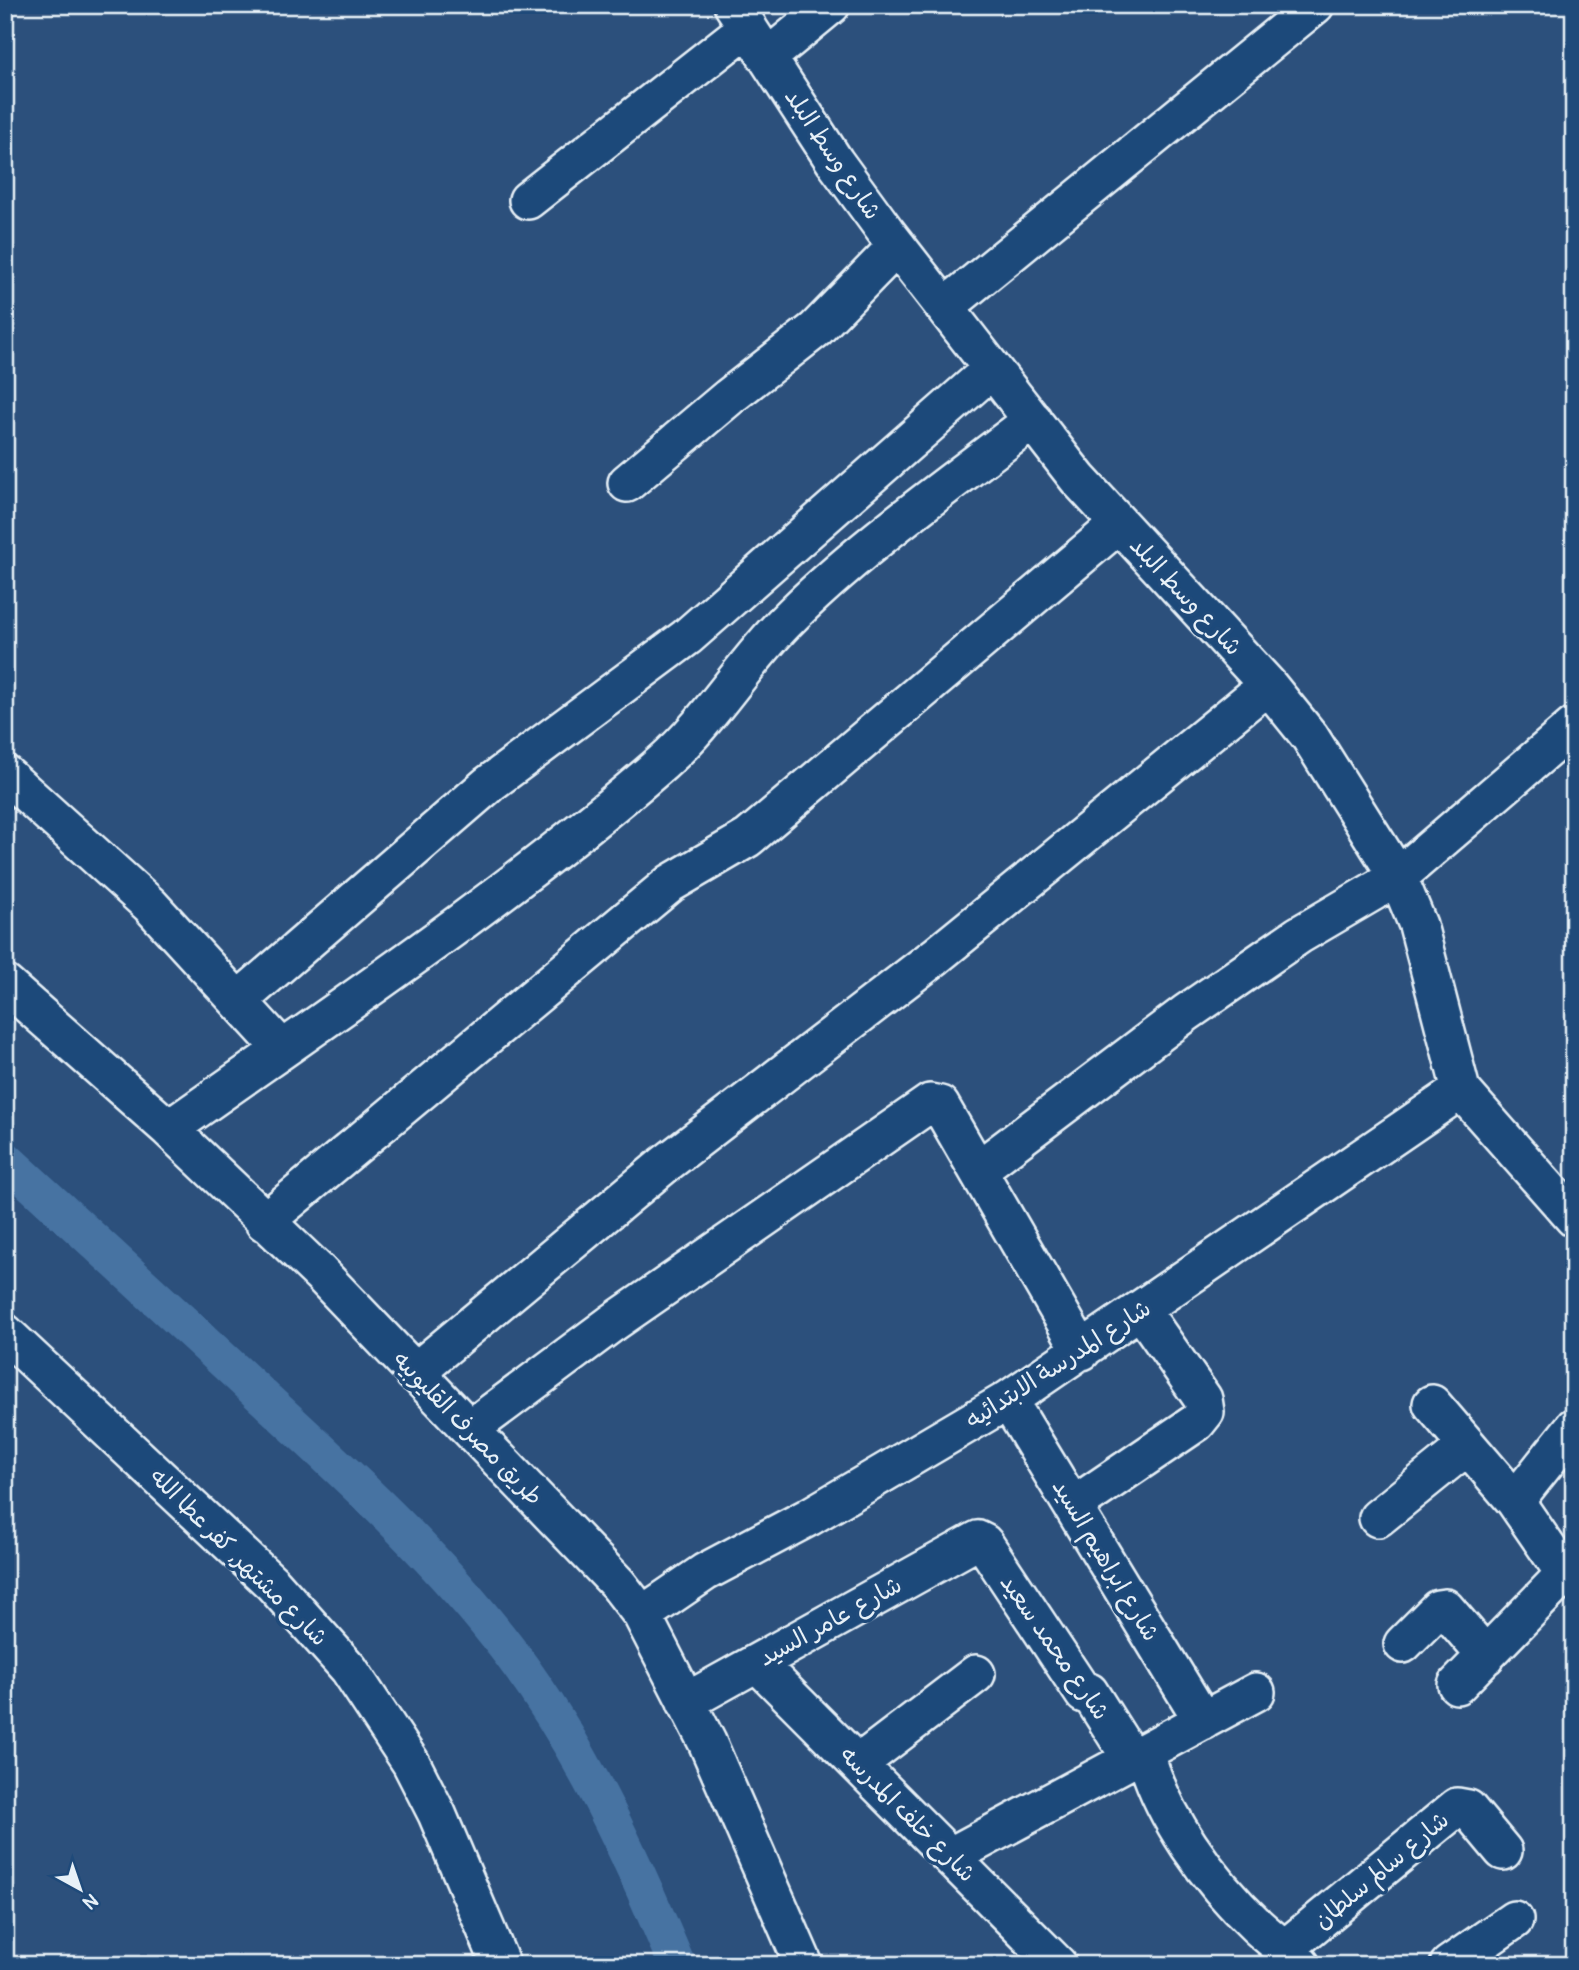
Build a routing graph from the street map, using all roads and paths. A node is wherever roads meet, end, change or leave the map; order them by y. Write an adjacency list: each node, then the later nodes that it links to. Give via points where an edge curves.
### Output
1 (831, 5): 4 (street)
2 (1315, 5): 7 (street)
3 (740, 16): 4 (street, شارع وسط البلد); 5 (street)
4 (768, 57): 6 (street, شارع وسط البلد, via 835,162)
5 (528, 200)
6 (897, 246): 7 (street, شارع وسط البلد); 10 (street, via 817,329)
7 (945, 307): 8 (street, شارع وسط البلد)
8 (992, 369): 9 (street, شارع وسط البلد); 17 (street, via 687,637 489,784)
9 (1033, 420): 11 (street, شارع وسط البلد); 18 (street, via 887,534 785,622 665,760 577,834 470,918)
10 (627, 483)
11 (1119, 524): 12 (street, شارع وسط البلد); 23 (street, via 748,838 671,883)
12 (1268, 685): 15 (street, شارع وسط البلد, via 1310,737); 27 (street, via 936,956 664,1165)
13 (1574, 726): 15 (street)
14 (5, 774): 17 (street, via 150,905)
15 (1398, 877): 19 (street, شارع وسط البلد, via 1418,925); 21 (street, via 1299,935 1198,1005)
16 (5, 984): 20 (street, طريق مصرف القليوبيه)
17 (238, 1000): 18 (street)
18 (282, 1049): 20 (street)
19 (1461, 1090): 22 (street, شارع وسط البلد); 24 (street, شارع المدرسة الابتدائيه)
20 (169, 1129): 23 (street, طريق مصرف القليوبيه)
21 (979, 1169): 26 (street); 31 (street, via 940,1105 930,1103 611,1324)
22 (1574, 1218)
23 (264, 1223): 27 (street, طريق مصرف القليوبيه, via 320,1273)
24 (1141, 1310): 26 (street, شارع المدرسة الابتدائيه); 34 (street, via 1203,1399 1205,1412 1197,1422)
25 (5, 1333): 53 (street, شارع مشتهر, كفر عطا الله, via 274,1584 349,1669 416,1774)
26 (1082, 1350): 28 (street, شارع المدرسة الابتدائيه)
27 (414, 1373): 31 (street, طريق مصرف القليوبيه)
28 (1008, 1400): 34 (street, شارع ابراهيم السيد); 37 (street, شارع المدرسة الابتدائيه, via 809,1517 705,1572)
29 (1432, 1404): 32 (street)
30 (1574, 1427): 33 (street)
31 (470, 1429): 37 (street, طريق مصرف القليوبيه)
32 (1467, 1446): 33 (street); 35 (street)
33 (1515, 1501): 39 (street, via 1554,1554 1561,1578)
34 (1073, 1506): 45 (street, شارع ابراهيم السيد)
35 (1378, 1518)
36 (975, 1540): 40 (street, شارع عامر السيد); 46 (street, شارع محمد سعيد, via 984,1543 1084,1694 1089,1692)
37 (642, 1615): 44 (street, طريق مصرف القليوبيه)
38 (1403, 1644): 39 (street, via 1438,1608 1445,1608)
39 (1486, 1656): 42 (street)
40 (757, 1663): 44 (street, شارع عامر السيد); 47 (street, شارع خلف المدرسه)
41 (976, 1674): 47 (street)
42 (1457, 1685)
43 (1256, 1692): 45 (street)
44 (685, 1702): 54 (street, طريق مصرف القليوبيه)
45 (1203, 1721): 46 (street)
46 (1138, 1756): 49 (street); 51 (street, شارع محمد سعيد, via 1163,1807 1238,1907)
47 (858, 1764): 49 (street, شارع خلف المدرسه)
48 (1503, 1851): 51 (street, شارع سالم سلطان, via 1468,1809 1457,1807)
49 (951, 1856): 55 (street, شارع خلف المدرسه)
50 (1514, 1920): 52 (street)
51 (1293, 1957)
52 (1460, 1962)
53 (501, 1965)
54 (804, 1965)
55 (1058, 1965)

